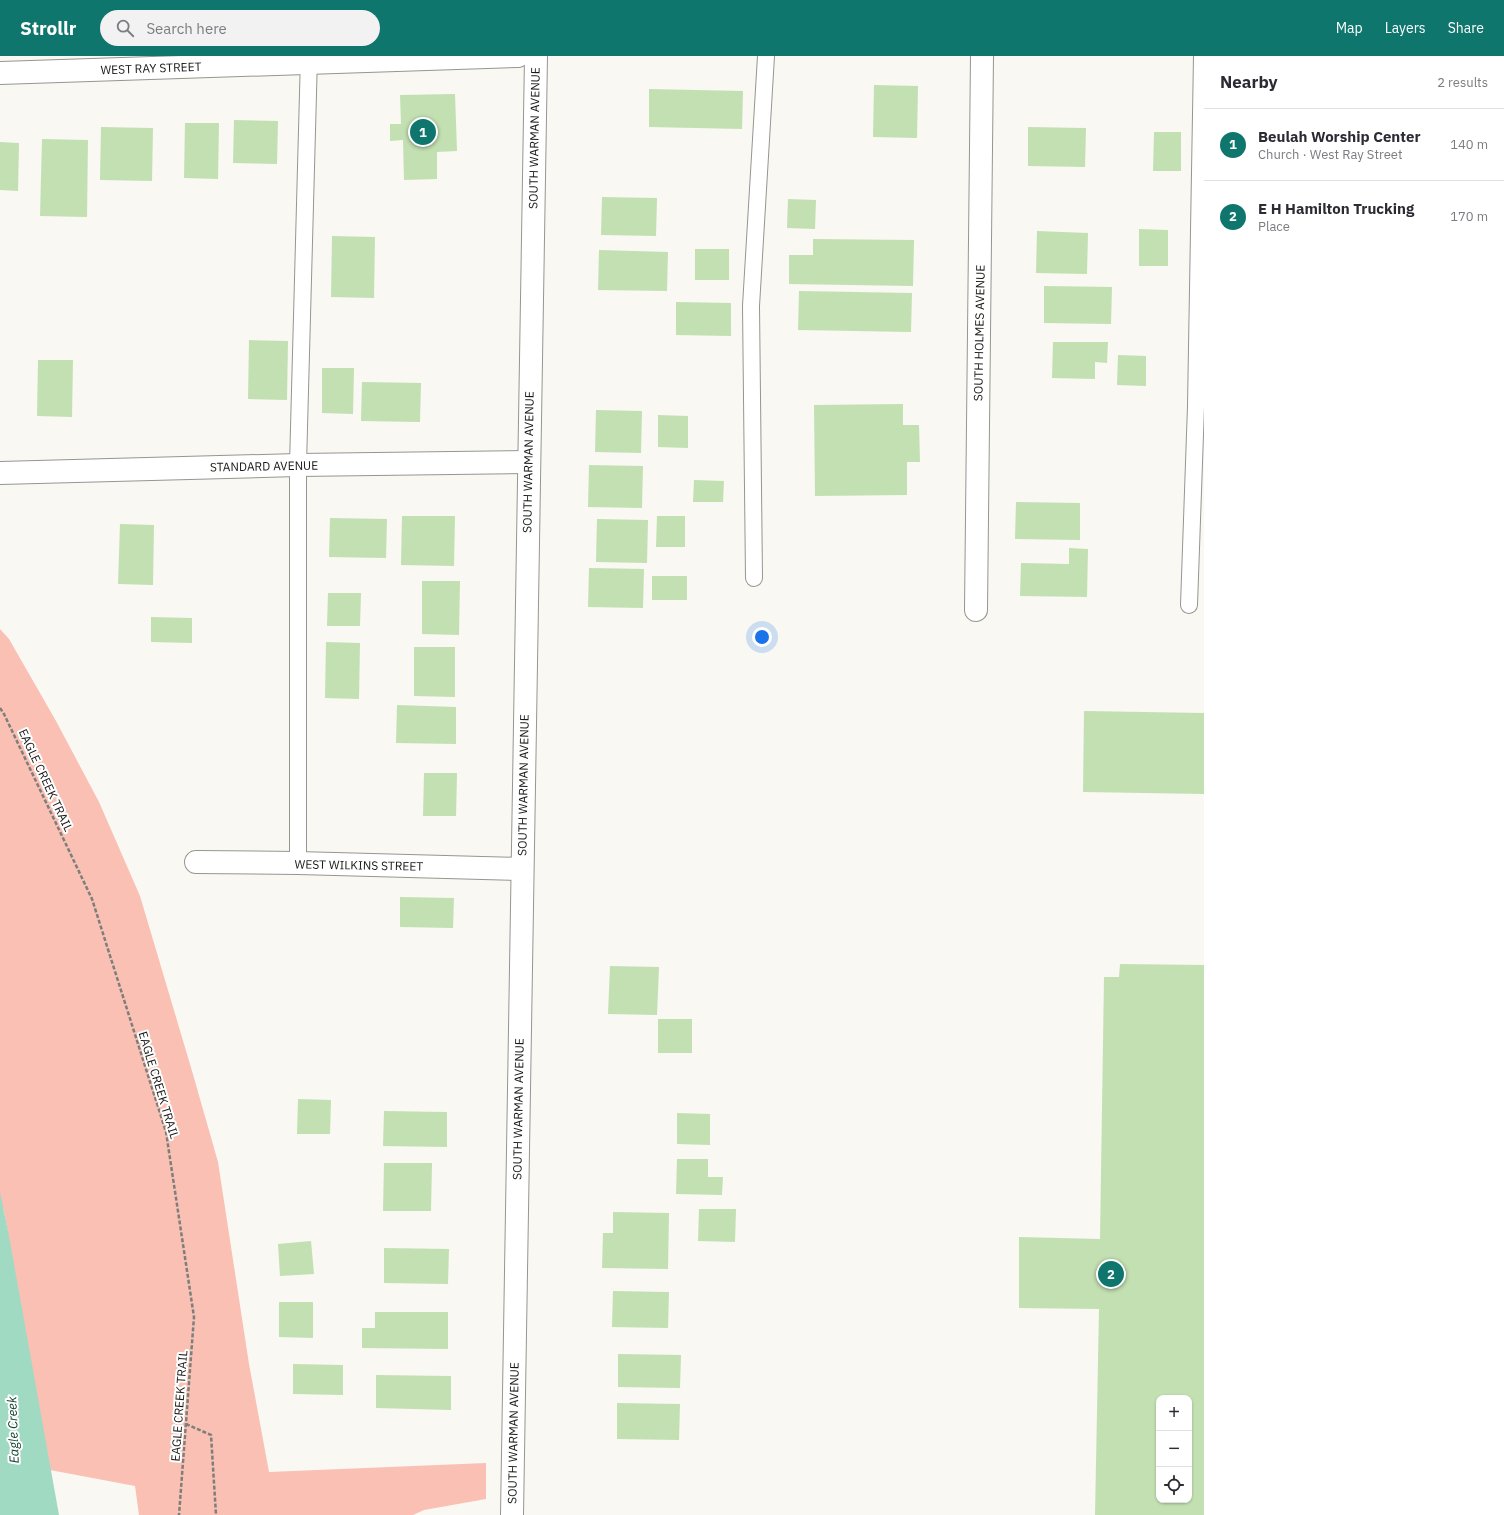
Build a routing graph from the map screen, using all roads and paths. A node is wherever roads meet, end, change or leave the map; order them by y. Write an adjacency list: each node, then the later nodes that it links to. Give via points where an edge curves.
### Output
1 (518, 56): 6 (street, WEST RAY STREET)
2 (536, 56): 8 (street, SOUTH WARMAN AVENUE)
3 (766, 56): 11 (lane, via 751,306)
4 (982, 56): 13 (street, SOUTH HOLMES AVENUE)
5 (1202, 56): 12 (lane, via 1196,406)
6 (309, 60): 7 (street, WEST RAY STREET); 9 (lane)
7 (0, 73)
8 (528, 462): 9 (street, STANDARD AVENUE); 17 (street, SOUTH WARMAN AVENUE)
9 (298, 465): 10 (street, STANDARD AVENUE); 16 (lane)
10 (0, 473)
11 (754, 578)
12 (1189, 606)
13 (976, 610)
14 (0, 708): 18 (path, EAGLE CREEK TRAIL, via 92,899 166,1132 194,1317)
15 (196, 862): 16 (street, WEST WILKINS STREET)
16 (298, 863): 17 (street, WEST WILKINS STREET)
17 (522, 869): 21 (street, SOUTH WARMAN AVENUE)
18 (186, 1424): 19 (path, EAGLE CREEK TRAIL); 20 (path, via 211,1435)
19 (179, 1515)
20 (216, 1515)
21 (512, 1515)

